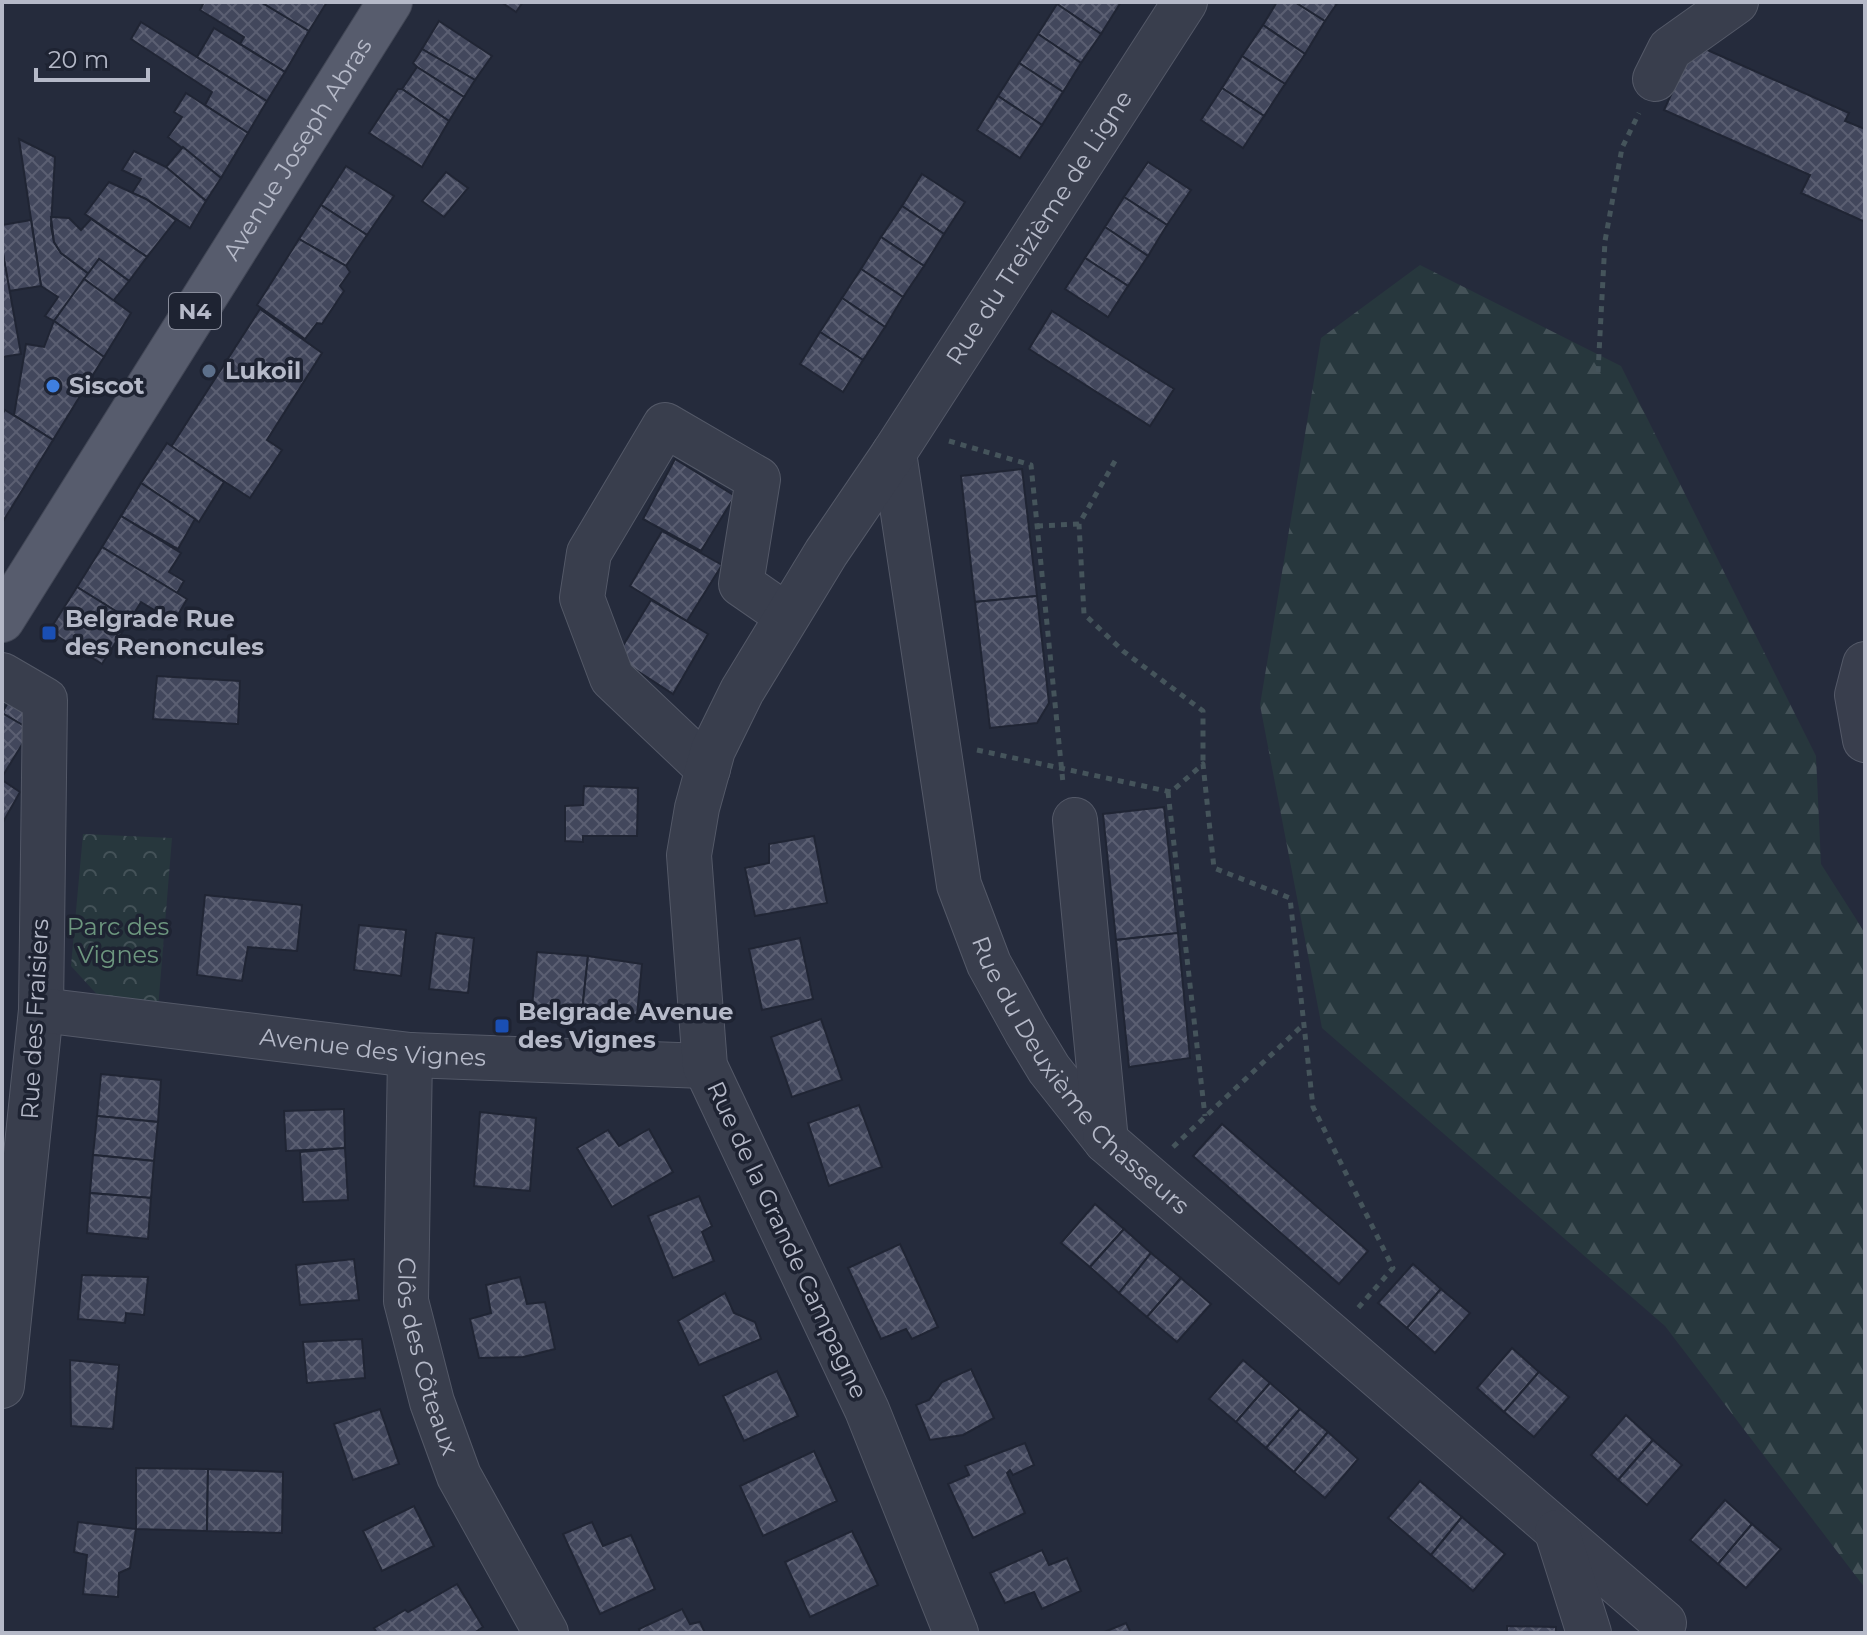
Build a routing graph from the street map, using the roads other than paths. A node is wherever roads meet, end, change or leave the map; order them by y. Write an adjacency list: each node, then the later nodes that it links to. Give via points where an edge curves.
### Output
1 (390, 2): 7 (main road, Avenue Joseph Abras / N4)
2 (1185, 2): 5 (street, Rue du Treizième de Ligne)
3 (1736, 2): 4 (street, via 1670,49)
4 (1655, 79)
5 (902, 441): 6 (street, Rue de la Grande Campagne); 16 (street, Rue du Deuxième Chasseurs, via 959,885 989,964 1049,1069)
6 (787, 616): 11 (street, Rue de la Grande Campagne, via 742,691); 11 (street, via 741,584 758,479 665,425 589,553 582,598 612,678)
7 (2, 620)
8 (1865, 664): 10 (street, via 1857,695)
9 (2, 675): 13 (street, Rue des Fraisiers, via 45,700)
10 (1865, 740)
11 (708, 769): 15 (street, Rue de la Grande Campagne, via 689,855)
12 (1075, 820): 16 (street)
13 (41, 1010): 14 (street, Avenue des Vignes); 17 (street, Rue des Fraisiers)
14 (410, 1055): 15 (street, Avenue des Vignes); 20 (street, Clôs des Côteaux, via 406,1301 432,1402 459,1476)
15 (705, 1066): 21 (street, Rue de la Grande Campagne, via 867,1410)
16 (1106, 1141): 18 (street, Rue du Deuxième Chasseurs)
17 (2, 1386)
18 (1557, 1532): 19 (street, Rue du Deuxième Chasseurs); 22 (street)
19 (1675, 1628): 23 (street, Rue du Deuxième Chasseurs, via 1647,1622)
20 (546, 1633)
21 (956, 1633)
22 (1589, 1633)
23 (1621, 1633)

